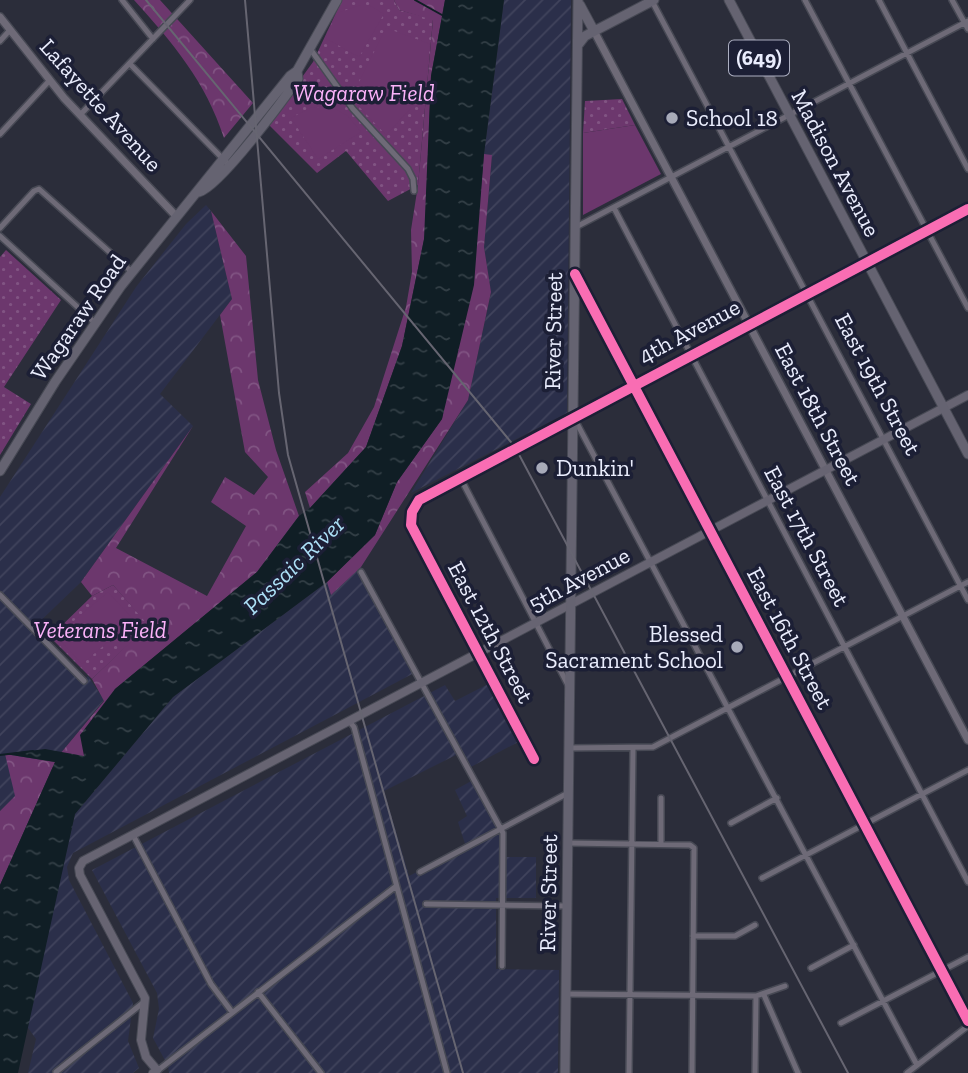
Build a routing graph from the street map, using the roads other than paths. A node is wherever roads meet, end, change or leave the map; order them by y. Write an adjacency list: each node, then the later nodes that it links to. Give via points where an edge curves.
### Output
1 (122, 0): 14 (street)
2 (190, 0): 14 (street)
3 (337, 0): 17 (main road, Wagaraw Road)
4 (579, 0): 13 (main road, River Street); 16 (main road, River Street)
5 (653, 0): 13 (main road); 25 (street, East 19th Street)
6 (729, 0): 23 (main road, Madison Avenue / (649))
7 (805, 0): 21 (street)
8 (879, 0): 18 (street)
9 (952, 0): 11 (street)
10 (0, 17): 12 (street, Lafayette Avenue)
11 (967, 25): 18 (street)
12 (10, 30): 15 (street); 20 (street, Lafayette Avenue)
13 (594, 32): 16 (main road); 28 (street, East 18th Street)
14 (153, 39): 19 (street)
15 (0, 41)
16 (578, 46): 33 (main road, River Street)
17 (311, 50): 26 (main road, Wagaraw Road, via 289,92); 29 (street, via 353,109 408,169)
18 (907, 53): 21 (street); 27 (street)
19 (130, 64): 22 (street); 26 (street)
20 (50, 80): 22 (street, Lafayette Avenue); 24 (street)
21 (849, 84): 23 (street); 35 (street)
22 (80, 115): 32 (street, Lafayette Avenue)
23 (790, 115): 25 (street); 37 (main road, Madison Avenue)
24 (0, 134)
25 (730, 147): 28 (street); 40 (street, East 19th Street)
26 (226, 162): 32 (main road, Wagaraw Road, via 205,190)
27 (968, 169)
28 (672, 177): 30 (street); 43 (street, East 18th Street)
29 (414, 191)
30 (614, 208): 33 (street); 44 (street, East 17th Street)
31 (968, 209): 35 (street, 4th Avenue)
32 (176, 216): 38 (main road, Wagaraw Road)
33 (576, 227): 39 (main road, River Street)
34 (0, 228): 38 (street, via 39,189)
35 (927, 230): 37 (street, 4th Avenue); 41 (street)
36 (0, 236): 42 (street)
37 (866, 262): 40 (street, 4th Avenue); 47 (main road, Madison Avenue)
38 (132, 272): 42 (main road, Wagaraw Road)
39 (575, 274): 45 (street, East 16th Street); 48 (main road, River Street)
40 (806, 293): 43 (street, 4th Avenue); 49 (street, East 19th Street)
41 (968, 308)
42 (95, 323): 52 (main road, Wagaraw Road)
43 (748, 323): 44 (street, 4th Avenue); 51 (street, East 18th Street)
44 (691, 354): 45 (street, 4th Avenue); 54 (street, East 17th Street)
45 (633, 384): 48 (street, 4th Avenue); 56 (street, East 16th Street)
46 (968, 395): 47 (main road, 5th Avenue)
47 (944, 408): 49 (main road, 5th Avenue); 50 (main road, Madison Avenue)
48 (573, 416): 53 (street, 4th Avenue); 57 (street); 63 (main road, River Street)
49 (884, 440): 51 (main road, 5th Avenue); 60 (street, East 19th Street)
50 (968, 454)
51 (826, 470): 54 (main road, 5th Avenue); 64 (street, East 18th Street)
52 (0, 471)
53 (460, 477): 55 (street, 4th Avenue, via 419,500); 65 (street)
54 (768, 500): 56 (main road, 5th Avenue); 66 (street, East 17th Street)
55 (411, 524): 67 (street, East 12th Street)
56 (710, 531): 57 (main road, 5th Avenue); 68 (street, East 16th Street)
57 (652, 562): 63 (main road, 5th Avenue); 72 (street)
58 (361, 572): 70 (street)
59 (968, 582): 60 (street)
60 (961, 586): 62 (street, East 19th Street); 64 (street)
61 (0, 595): 69 (street)
62 (968, 600)
63 (571, 604): 65 (main road, 5th Avenue); 71 (main road, River Street)
64 (903, 616): 66 (street); 74 (street, East 18th Street)
65 (537, 622): 67 (main road, 5th Avenue); 71 (street)
66 (845, 647): 68 (street); 80 (street, East 17th Street)
67 (478, 653): 70 (main road, 5th Avenue); 77 (street, East 12th Street)
68 (788, 678): 72 (street); 84 (street, East 16th Street)
69 (84, 681)
70 (421, 683): 73 (main road, 5th Avenue); 85 (street)
71 (570, 689): 75 (main road, River Street)
72 (729, 708): 76 (street, via 653,747); 82 (street)
73 (349, 721): 86 (main road, 5th Avenue); 94 (street)
74 (968, 740)
75 (569, 748): 76 (street); 79 (main road, River Street)
76 (633, 749): 88 (street)
77 (534, 759)
78 (968, 770): 80 (street)
79 (569, 793): 85 (street); 87 (main road, River Street)
80 (922, 794): 84 (street); 93 (street, East 17th Street)
81 (662, 798): 89 (street)
82 (777, 798): 83 (street); 90 (street)
83 (731, 822)
84 (864, 824): 90 (street); 104 (street, East 16th Street)
85 (500, 828): 91 (street); 96 (street, via 504,839)
86 (133, 835): 112 (main road, 5th Avenue, via 83,861 79,871); 114 (street, via 211,984)
87 (568, 843): 88 (street); 97 (main road, River Street)
88 (632, 844): 89 (street); 108 (street)
89 (660, 844): 99 (street, via 693,846)
90 (807, 854): 92 (street); 100 (street)
91 (420, 872)
92 (762, 878)
93 (968, 882)
94 (394, 887): 106 (street); 121 (street)
95 (426, 904): 96 (street)
96 (503, 905): 97 (street); 102 (street)
97 (567, 906): 107 (main road, River Street)
98 (755, 925): 99 (street, via 735,936)
99 (693, 936): 110 (street)
100 (854, 945): 103 (street); 113 (street)
101 (968, 957): 104 (street)
102 (502, 966)
103 (811, 968)
104 (942, 971): 113 (street); 116 (street, East 16th Street)
105 (785, 986): 109 (street)
106 (258, 992): 114 (street); 120 (street)
107 (566, 994): 108 (street); 122 (main road, River Street)
108 (630, 995): 110 (street); 123 (street)
109 (764, 995): 111 (street); 126 (street)
110 (693, 996): 111 (street); 124 (street)
111 (756, 996): 125 (street)
112 (146, 1001): 118 (street); 119 (main road, via 141,1040)
113 (883, 1001): 115 (street); 117 (street)
114 (232, 1012): 119 (street)
115 (841, 1023)
116 (968, 1024): 117 (street)
117 (917, 1066): 127 (street)
118 (56, 1072)
119 (156, 1072)
120 (321, 1073)
121 (447, 1073)
122 (565, 1073)
123 (629, 1073)
124 (692, 1073)
125 (755, 1073)
126 (798, 1073)
127 (907, 1073)

